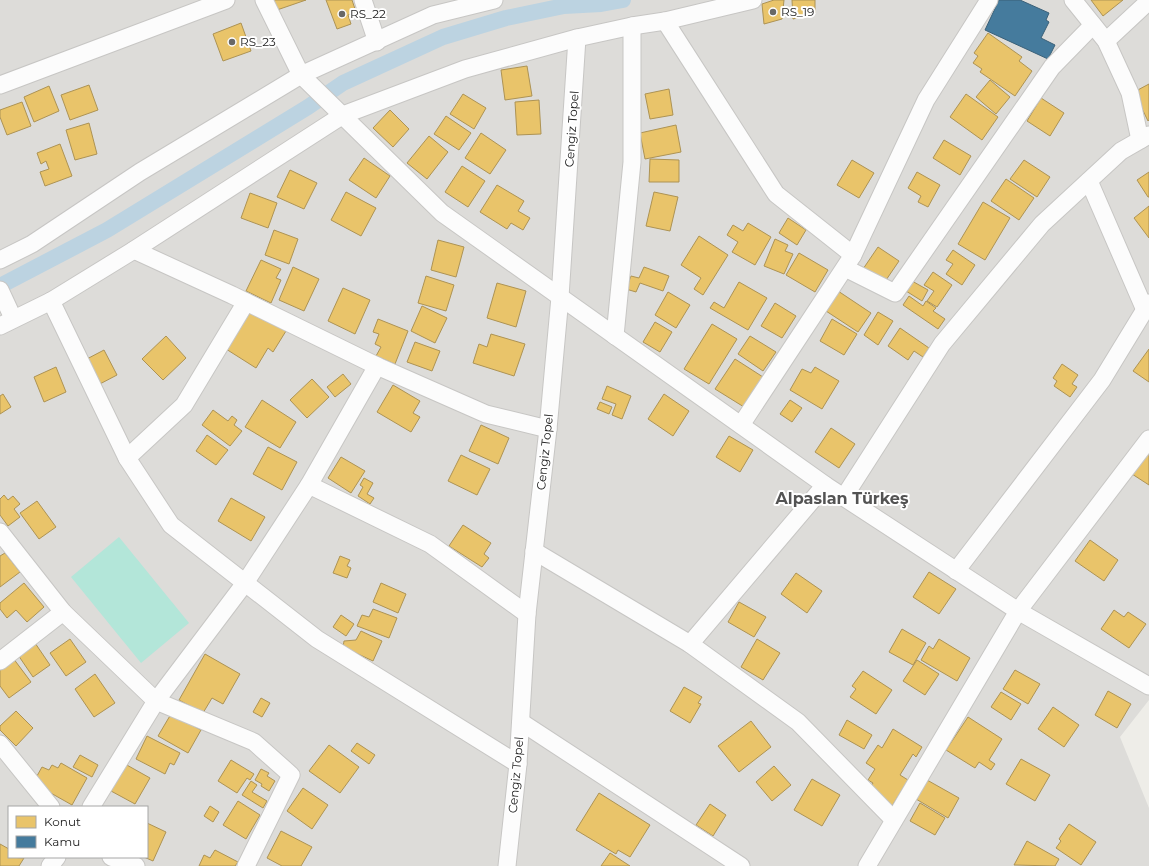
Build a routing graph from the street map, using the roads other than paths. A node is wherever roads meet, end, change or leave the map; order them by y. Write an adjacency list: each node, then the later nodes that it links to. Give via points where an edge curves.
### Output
1 (226, 0): 16 (street)
2 (264, 0): 15 (street)
3 (363, 0): 14 (street)
4 (494, 0): 14 (street, via 433,15)
5 (753, 0): 9 (street)
6 (989, 0): 22 (street, via 926,100)
7 (1073, 0): 10 (street)
8 (1149, 1): 13 (street)
9 (665, 21): 11 (street); 22 (street, via 776,194)
10 (1093, 25): 13 (street); 22 (street, via 1052,67 895,293)
11 (632, 26): 12 (street); 29 (street, via 632,162)
12 (577, 38): 17 (street, via 465,69); 24 (street, Cengiz Topel)
13 (1106, 40): 18 (street, via 1130,93)
14 (377, 42): 15 (street)
15 (301, 74): 17 (street); 21 (street, via 140,172 32,244)
16 (0, 85)
17 (343, 114): 20 (street); 24 (street, via 442,213)
18 (1145, 137): 19 (street, via 1121,151)
19 (1089, 181): 27 (street); 37 (street, via 1042,224 942,344)
20 (134, 250): 25 (street); 26 (street)
21 (0, 260)
22 (849, 262): 31 (street)
23 (0, 290): 28 (street)
24 (560, 297): 29 (street); 32 (street, Cengiz Topel)
25 (51, 301): 28 (street); 34 (street)
26 (246, 302): 30 (street); 34 (street, via 184,405)
27 (1147, 307): 40 (street, via 1102,380)
28 (6, 322)
29 (615, 336): 31 (street)
30 (377, 366): 32 (street, via 486,414); 35 (street)
31 (741, 425): 36 (street)
32 (548, 429): 39 (street, Cengiz Topel)
33 (1149, 439): 42 (street)
34 (127, 458): 41 (street, via 171,524)
35 (309, 485): 41 (street); 44 (street, via 430,544)
36 (825, 485): 37 (street); 45 (street)
37 (844, 497): 40 (street)
38 (0, 532): 43 (street)
39 (534, 551): 44 (street, Cengiz Topel); 45 (street)
40 (956, 571): 42 (street)
41 (245, 583): 48 (street); 51 (street, via 317,639)
42 (1018, 611): 47 (street); 54 (street)
43 (63, 612): 46 (street); 48 (street)
44 (527, 614): 49 (street, Cengiz Topel)
45 (690, 644): 54 (street, via 798,722)
46 (0, 661)
47 (1149, 686)
48 (156, 701): 53 (street); 60 (street, via 254,742 291,775)
49 (521, 722): 51 (street, Cengiz Topel); 57 (street)
50 (0, 744): 52 (street)
51 (518, 764): 61 (street, Cengiz Topel)
52 (50, 806)
53 (92, 806)
54 (894, 820): 63 (street)
55 (56, 858): 58 (street)
56 (114, 858): 59 (street)
57 (716, 859): 62 (street)
58 (50, 866)
59 (136, 866)
60 (246, 866)
61 (507, 866)
62 (741, 866)
63 (867, 866)

